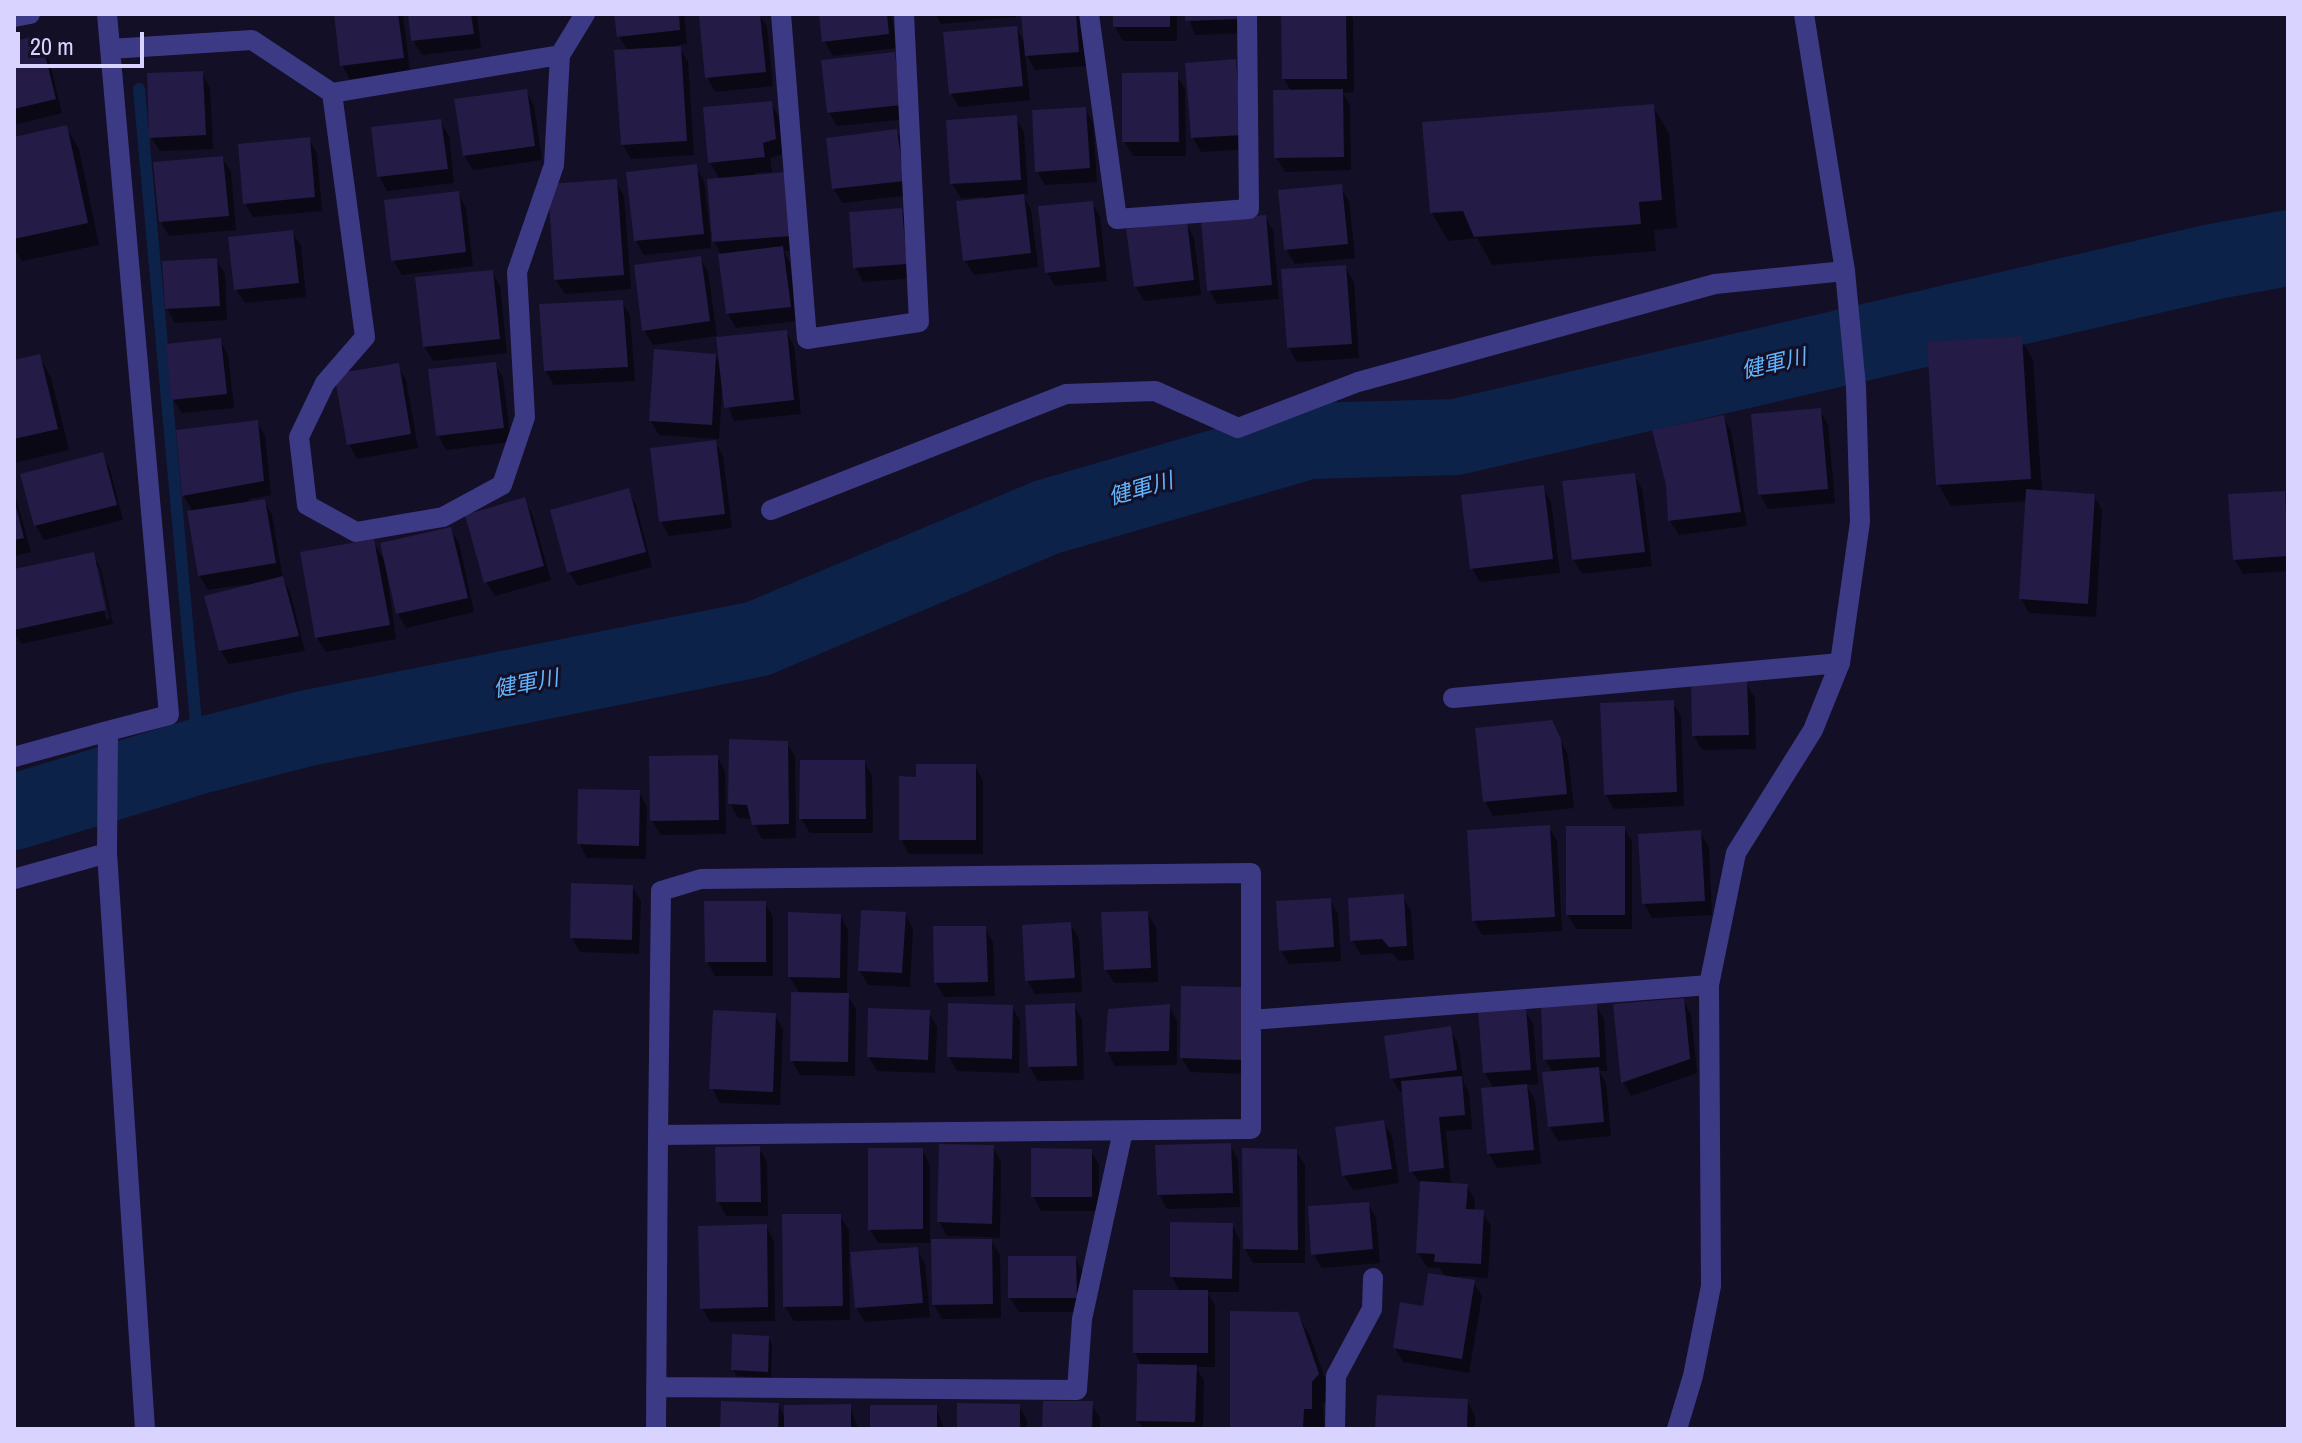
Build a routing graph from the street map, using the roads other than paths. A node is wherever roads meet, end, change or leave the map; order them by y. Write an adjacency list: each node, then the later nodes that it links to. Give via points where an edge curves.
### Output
1 (30, 14): 9 (street)
2 (107, 14): 10 (street)
3 (585, 14): 11 (street)
4 (781, 14): 5 (street, via 807,339 919,322)
5 (904, 14)
6 (1089, 14): 7 (street, via 1117,219 1249,209)
7 (1247, 14)
8 (1804, 14): 13 (street)
9 (14, 17)
10 (110, 49): 12 (street, via 252,40); 17 (street, via 169,715)
11 (560, 55): 12 (street); 12 (street, via 554,165 517,272 525,417 502,485 443,517 356,532 307,505 299,437 325,383 365,337)
12 (332, 93)
13 (1845, 271): 14 (street, via 1715,284 1358,382 1238,428 1155,391 1066,394); 15 (street, via 1856,387 1860,522)
14 (771, 510)
15 (1840, 663): 16 (street); 21 (street, via 1813,730 1736,853)
16 (1453, 698)
17 (108, 731): 18 (street); 19 (street)
18 (14, 757)
19 (107, 853): 20 (street); 27 (street)
20 (14, 879)
21 (1709, 985): 22 (street); 30 (street, via 1711,1286)
22 (1251, 1020): 23 (street, via 1251,1129); 24 (street, via 1251,873 701,879 661,891)
23 (1123, 1131): 24 (street); 26 (street, via 1082,1319 1077,1390)
24 (658, 1135): 26 (street)
25 (1373, 1278): 29 (street, via 1372,1309 1336,1376)
26 (656, 1387): 28 (street)
27 (145, 1429)
28 (656, 1429)
29 (1335, 1429)
30 (1677, 1429)

